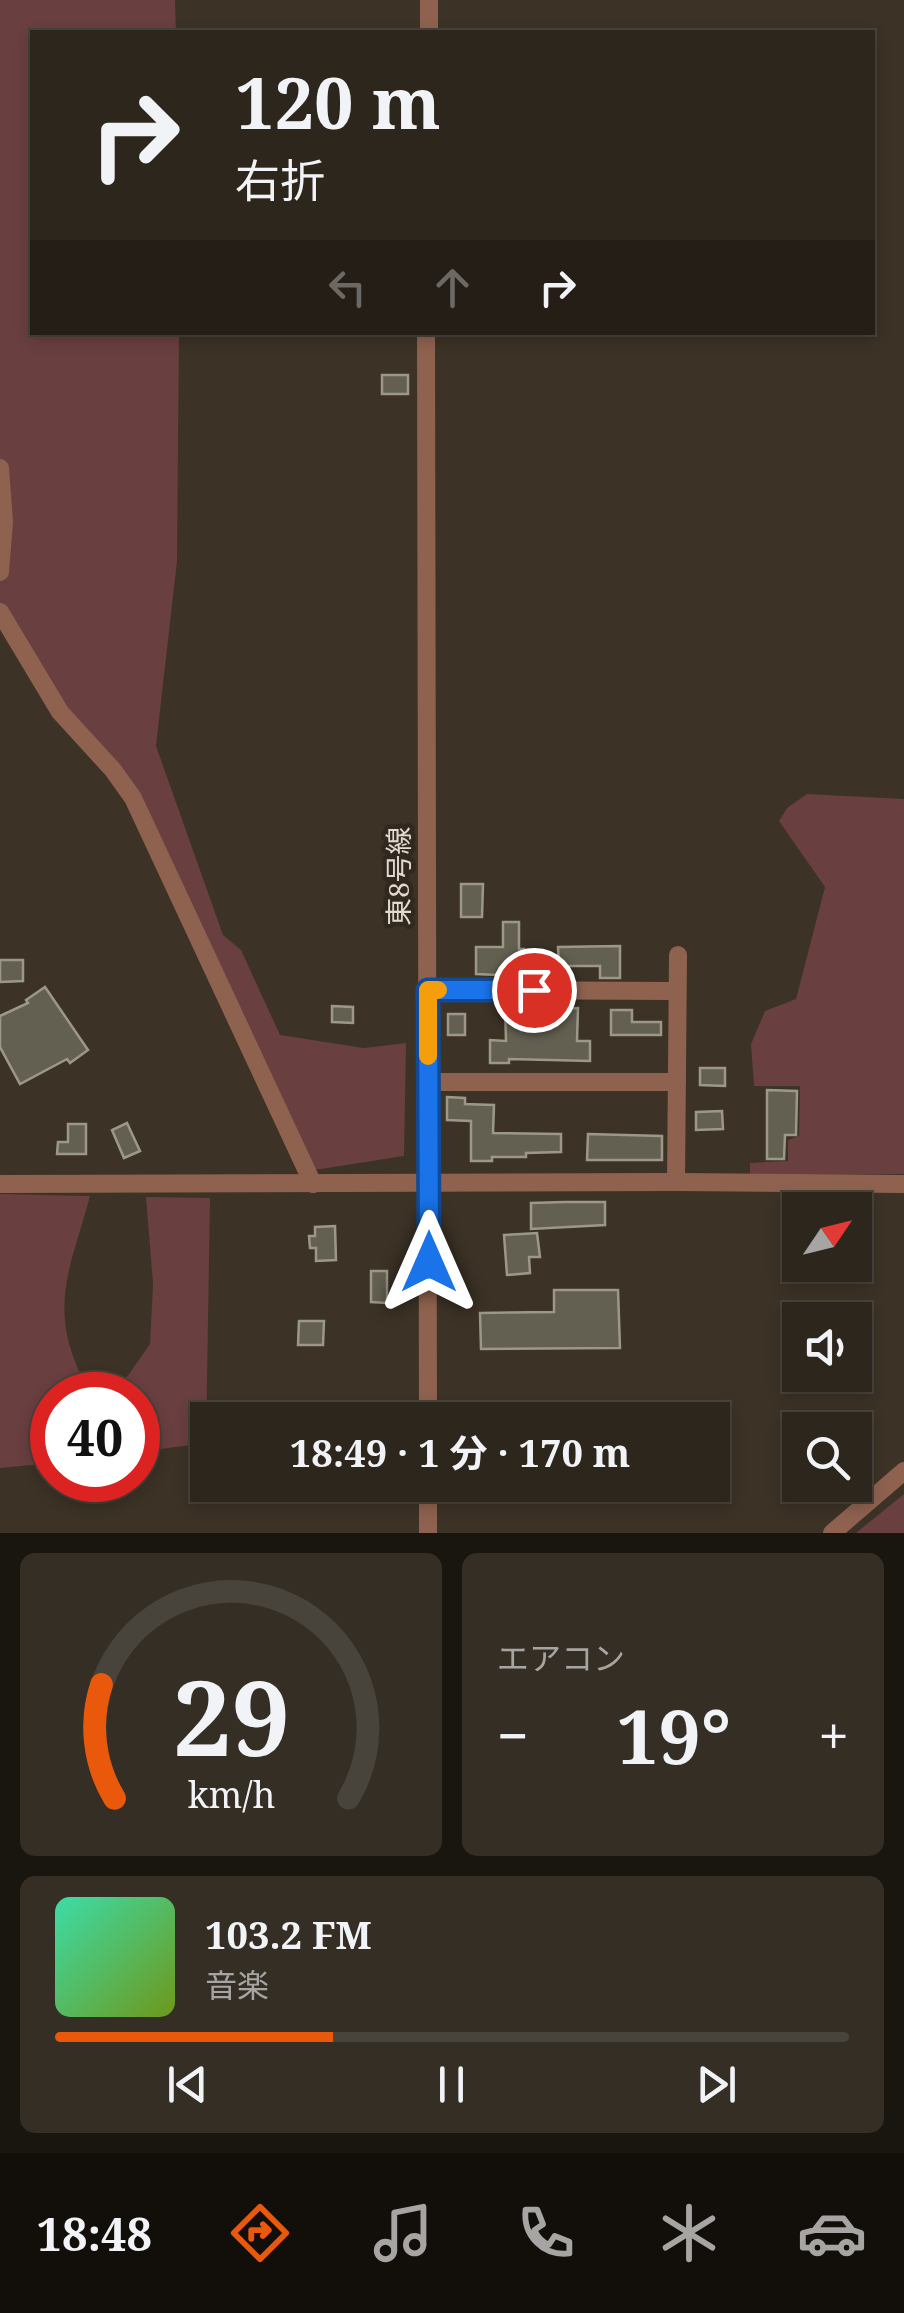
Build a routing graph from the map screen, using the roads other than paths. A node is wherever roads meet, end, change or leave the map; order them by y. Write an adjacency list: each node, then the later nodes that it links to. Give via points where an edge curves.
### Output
1 (429, 0): 2 (street)
2 (429, 30)
3 (426, 335): 8 (street, 東8号線)
4 (0, 468): 5 (street)
5 (0, 572)
6 (0, 612): 15 (street, via 60,712 133,798)
7 (678, 955): 9 (street)
8 (428, 990): 9 (street); 10 (street, 東8号線)
9 (676, 991): 11 (street)
10 (428, 1082): 11 (street); 13 (street, 東8号線)
11 (677, 1082): 12 (street)
12 (676, 1182): 13 (street); 16 (street)
13 (429, 1183): 15 (street); 17 (street, 東8号線)
14 (0, 1184): 15 (street)
15 (314, 1184)
16 (904, 1184)
17 (428, 1402)
18 (904, 1470): 21 (street)
19 (428, 1502): 20 (street)
20 (428, 1533)
21 (832, 1533)

